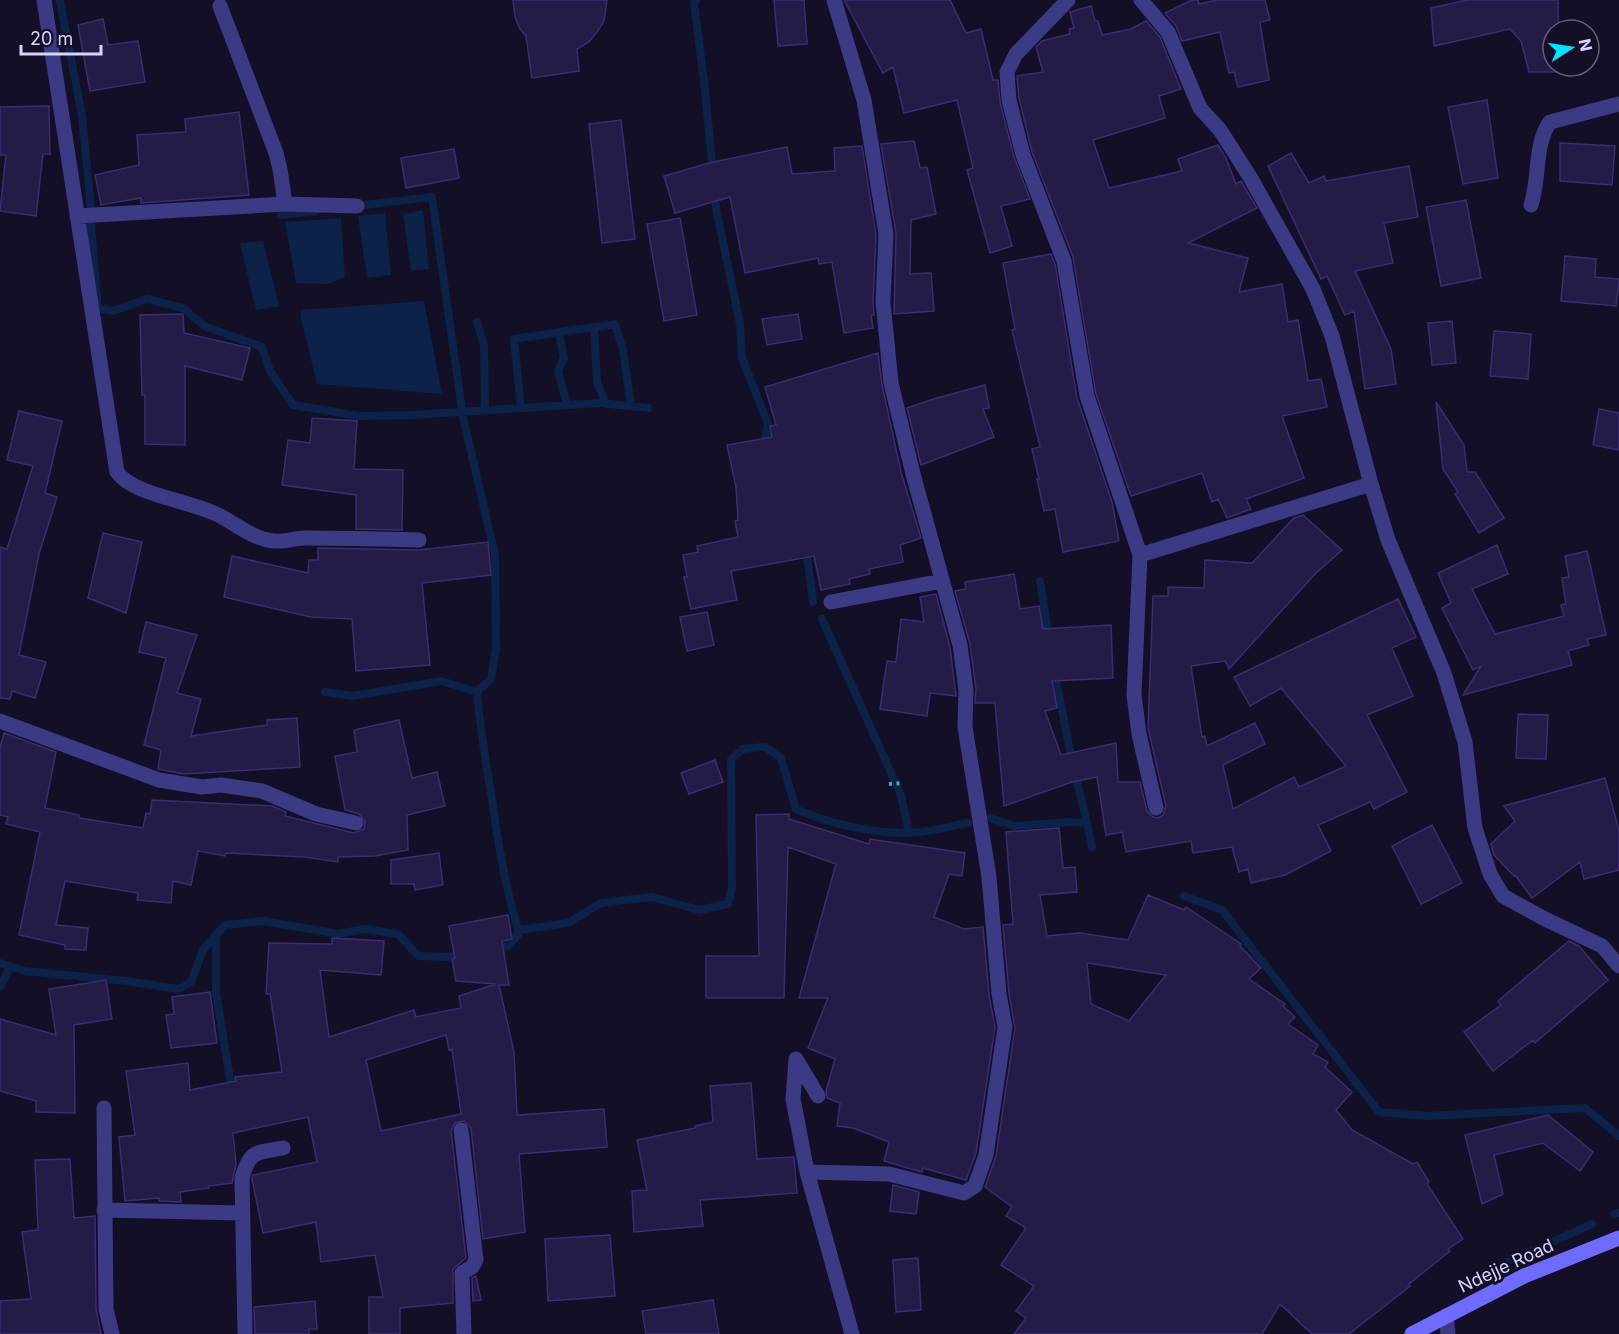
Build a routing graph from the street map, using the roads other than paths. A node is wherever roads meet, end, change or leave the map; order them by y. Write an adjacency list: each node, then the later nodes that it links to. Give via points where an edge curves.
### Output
1 (44, 0): 10 (street)
2 (834, 0): 14 (street, via 864,100 886,234 883,302 891,383)
3 (1068, 0): 13 (street, via 1016,54 1007,72 1009,100 1023,155 1064,261 1087,396)
4 (1141, 0): 11 (street, via 1168,32 1200,108 1220,130 1250,177 1313,289 1332,336)
5 (220, 6): 7 (street, via 276,153)
6 (1619, 104): 8 (street, via 1550,122 1543,133)
7 (285, 204): 9 (street); 10 (street)
8 (1531, 205)
9 (357, 206)
10 (77, 216): 12 (street, via 114,459 123,481 215,513 258,537 274,541)
11 (1371, 484): 13 (street); 19 (street, via 1388,540 1444,673 1465,742 1475,828 1490,874 1503,896 1602,946)
12 (419, 540)
13 (1140, 555): 17 (street, via 1134,695)
14 (942, 581): 15 (street); 24 (street, via 960,645 966,690 965,727 989,877 1005,1026 986,1155 975,1186 964,1193 889,1174)
15 (831, 602)
16 (0, 721): 18 (street, via 159,780 262,791 316,814)
17 (1156, 808)
18 (356, 823)
19 (1619, 966)
20 (818, 1096): 24 (street, via 796,1059 793,1099)
21 (104, 1108): 25 (street)
22 (461, 1130): 31 (street, via 476,1260 462,1273)
23 (284, 1148): 26 (street, via 256,1153 247,1160 242,1178)
24 (807, 1172): 32 (street)
25 (104, 1210): 26 (street); 29 (street, via 106,1309)
26 (243, 1213): 30 (street)
27 (1619, 1238): 28 (street, Ndejje Road, via 1524,1276)
28 (1446, 1316): 33 (street, Ndejje Road); 34 (street)
29 (112, 1334)
30 (245, 1334)
31 (464, 1334)
32 (852, 1334)
33 (1412, 1334)
34 (1448, 1334)

